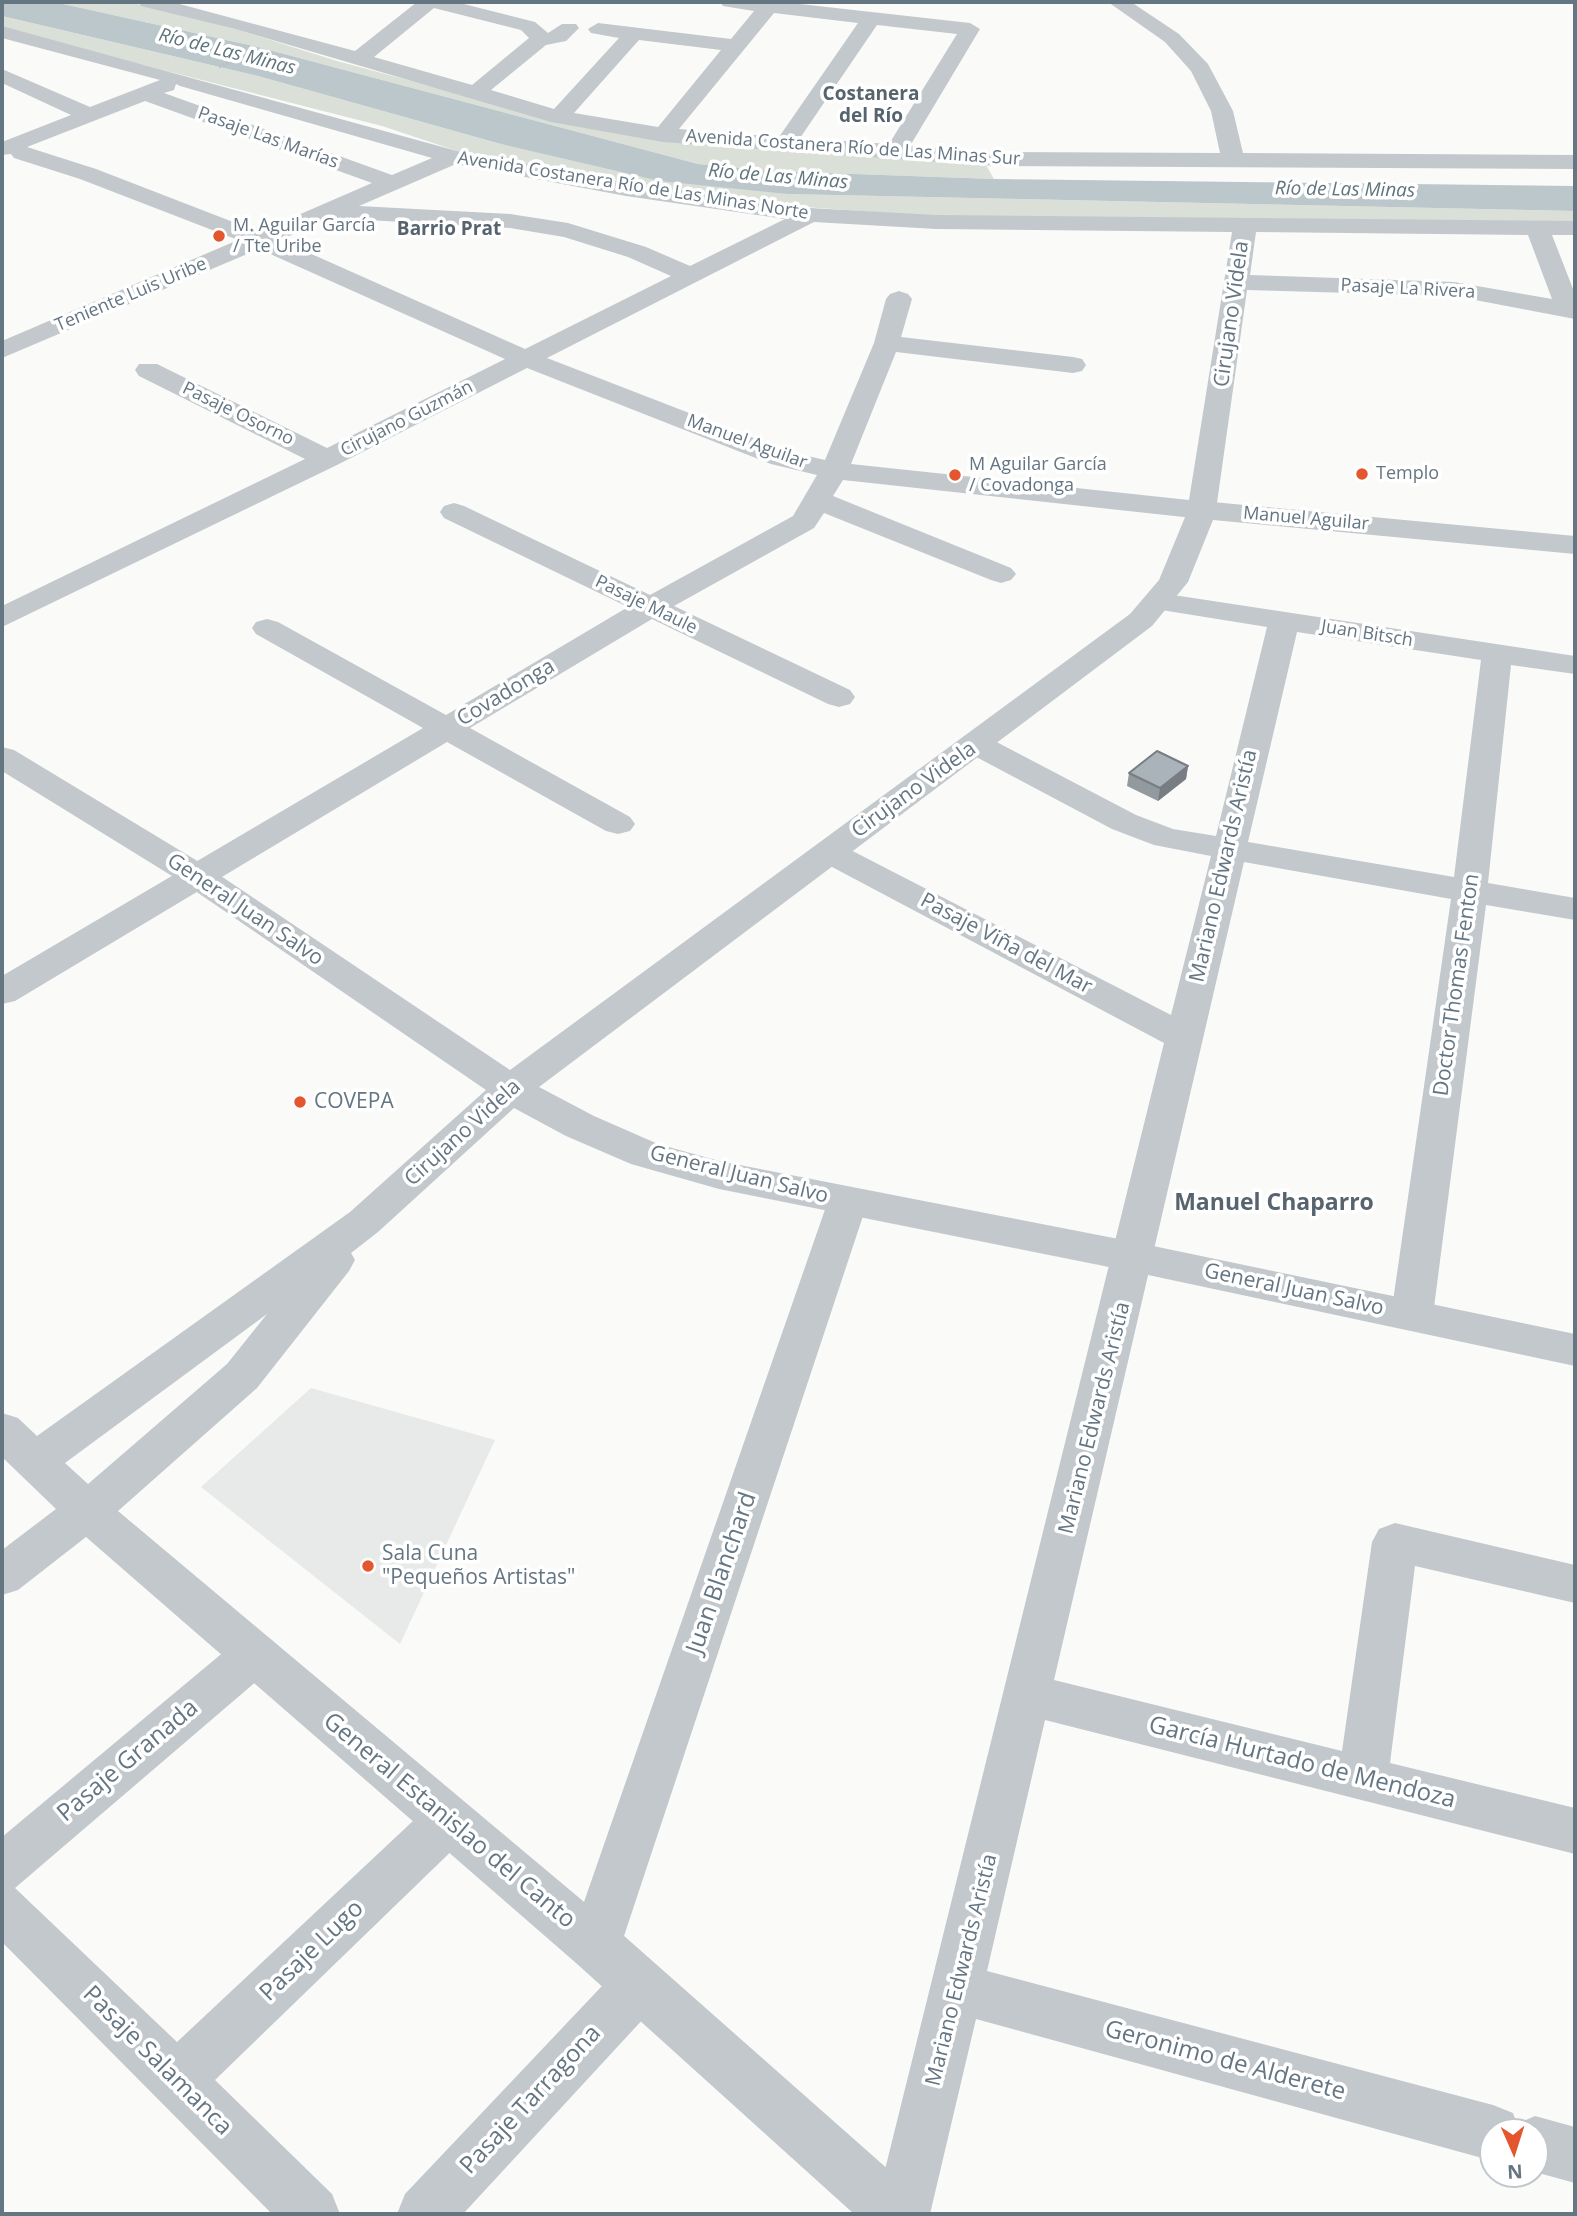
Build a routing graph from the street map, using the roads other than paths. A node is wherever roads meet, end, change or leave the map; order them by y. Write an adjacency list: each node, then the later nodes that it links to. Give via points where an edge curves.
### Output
1 (148, 2): 8 (street, Avenida Costanera Río de Las Minas Sur)
2 (246, 2): 8 (street)
3 (431, 2): 13 (street, via 528,26); 15 (street)
4 (730, 2): 6 (street)
5 (1118, 2): 27 (street, via 1172,38 1200,69 1222,111)
6 (769, 6): 7 (street); 14 (street)
7 (872, 17): 23 (street); 24 (street, via 970,29)
8 (217, 19): 15 (street, Avenida Costanera Río de Las Minas Sur)
9 (569, 29): 13 (street, via 559,37)
10 (598, 29): 12 (street)
11 (2, 32): 17 (street, Avenida Costanera Río de Las Minas Norte)
12 (634, 33): 14 (street); 21 (street)
13 (540, 40): 18 (street)
14 (737, 46): 22 (street)
15 (357, 60): 18 (street, Avenida Costanera Río de Las Minas Sur)
16 (2, 75): 20 (street)
17 (181, 79): 19 (street); 26 (street, Avenida Costanera Río de Las Minas Norte)
18 (476, 92): 21 (street, Avenida Costanera Río de Las Minas Sur)
19 (144, 93): 20 (street); 29 (street, Pasaje Las Marías)
20 (88, 114): 25 (street)
21 (559, 117): 22 (street, Avenida Costanera Río de Las Minas Sur)
22 (663, 135): 23 (street, Avenida Costanera Río de Las Minas Sur)
23 (785, 145): 24 (street, Avenida Costanera Río de Las Minas Sur)
24 (894, 154): 27 (street, Avenida Costanera Río de Las Minas Sur)
25 (7, 157): 36 (street, Manuel Aguilar, via 88,174)
26 (454, 157): 29 (street, Teniente Luis Uribe); 31 (street, Avenida Costanera Río de Las Minas Norte)
27 (1233, 159): 28 (street, Avenida Costanera Río de Las Minas Sur)
28 (1575, 162)
29 (393, 183): 30 (street, Teniente Luis Uribe)
30 (327, 212): 36 (street, Teniente Luis Uribe); 37 (street, via 510,221 569,230)
31 (810, 215): 32 (street, Avenida Costanera Río de Las Minas Norte, via 927,222); 37 (street, Cirujano Guzmán)
32 (1245, 223): 34 (street, Avenida Costanera Río de Las Minas Norte); 38 (street, Cirujano Videla)
33 (1575, 228): 34 (street, Avenida Costanera Río de Las Minas Norte)
34 (1539, 232): 35 (street); 40 (street)
35 (1575, 237)
36 (258, 240): 42 (street, Teniente Luis Uribe); 43 (street, Manuel Aguilar)
37 (693, 276): 43 (street, Cirujano Guzmán)
38 (1238, 282): 40 (street, Pasaje La Rivera, via 1454,289); 49 (street, Cirujano Videla)
39 (899, 299): 41 (street, Covadonga)
40 (1572, 311)
41 (887, 343): 44 (street); 47 (street, Covadonga)
42 (2, 350)
43 (527, 359): 46 (street, Cirujano Guzmán); 47 (street, Manuel Aguilar, via 780,458)
44 (1073, 365)
45 (148, 370): 46 (street, Pasaje Osorno)
46 (327, 459): 55 (street, Cirujano Guzmán)
47 (834, 471): 48 (street, Covadonga); 49 (street, Manuel Aguilar)
48 (818, 500): 52 (street); 54 (street, Covadonga, via 804,522)
49 (1202, 510): 51 (street, Manuel Aguilar); 53 (street, Cirujano Videla, via 1173,582)
50 (454, 512): 54 (street, Pasaje Maule)
51 (1575, 545)
52 (1001, 574)
53 (1160, 602): 56 (street, Juan Bitsch); 62 (street, Cirujano Videla)
54 (650, 607): 60 (street, Pasaje Maule); 61 (street, Covadonga)
55 (2, 618)
56 (1284, 622): 58 (street, Juan Bitsch); 65 (street, Mariano Edwards Aristía)
57 (267, 628): 61 (street)
58 (1497, 654): 59 (street, Juan Bitsch); 68 (street, Doctor Thomas Fenton)
59 (1575, 666)
60 (839, 697)
61 (446, 728): 64 (street); 67 (street, Covadonga)
62 (976, 744): 65 (street, via 1146,832); 66 (street, Cirujano Videla)
63 (2, 757): 67 (street, General Juan Salvo)
64 (618, 824)
65 (1227, 850): 68 (street); 71 (street, Mariano Edwards Aristía)
66 (829, 852): 71 (street, Pasaje Viña del Mar); 72 (street, Cirujano Videla)
67 (197, 876): 70 (street, Covadonga); 72 (street, General Juan Salvo)
68 (1470, 891): 69 (street); 76 (street, Doctor Thomas Fenton)
69 (1575, 909)
70 (2, 992)
71 (1184, 1037): 75 (street, Mariano Edwards Aristía)
72 (511, 1089): 73 (street, General Juan Salvo, via 580,1126 645,1153 719,1175); 74 (street, Cirujano Videla)
73 (848, 1201): 75 (street, General Juan Salvo); 89 (street, Juan Blanchard)
74 (364, 1222): 78 (street, Cirujano Videla); 79 (street, Cirujano Videla, via 242,1376)
75 (1134, 1256): 76 (street, General Juan Salvo); 83 (street, Mariano Edwards Aristía)
76 (1412, 1315): 77 (street, General Juan Salvo)
77 (1575, 1350)
78 (19, 1445): 79 (street, General Estanislao del Canto)
79 (87, 1511): 80 (street, Cirujano Videla); 82 (street, General Estanislao del Canto)
80 (2, 1576)
81 (1575, 1584): 84 (street, via 1395,1542)
82 (255, 1654): 85 (street, General Estanislao del Canto); 87 (street, Pasaje Granada)
83 (1028, 1695): 84 (street, García Hurtado de Mendoza); 91 (street, Mariano Edwards Aristía)
84 (1363, 1778): 86 (street, García Hurtado de Mendoza)
85 (447, 1822): 89 (street, General Estanislao del Canto); 92 (street, Pasaje Lugo)
86 (1575, 1831)
87 (2, 1868)
88 (2, 1907): 92 (street, Pasaje Salamanca)
89 (596, 1945): 90 (street, General Estanislao del Canto)
90 (638, 1986): 97 (street, Pasaje Tarragona); 98 (street, General Estanislao del Canto)
91 (958, 1989): 93 (street, Geronimo de Alderete); 99 (street, Mariano Edwards Aristía)
92 (176, 2080): 96 (street, Pasaje Salamanca)
93 (1479, 2129)
94 (1549, 2148): 95 (street)
95 (1575, 2155)
96 (312, 2214)
97 (425, 2214)
98 (896, 2214)
99 (902, 2214)

